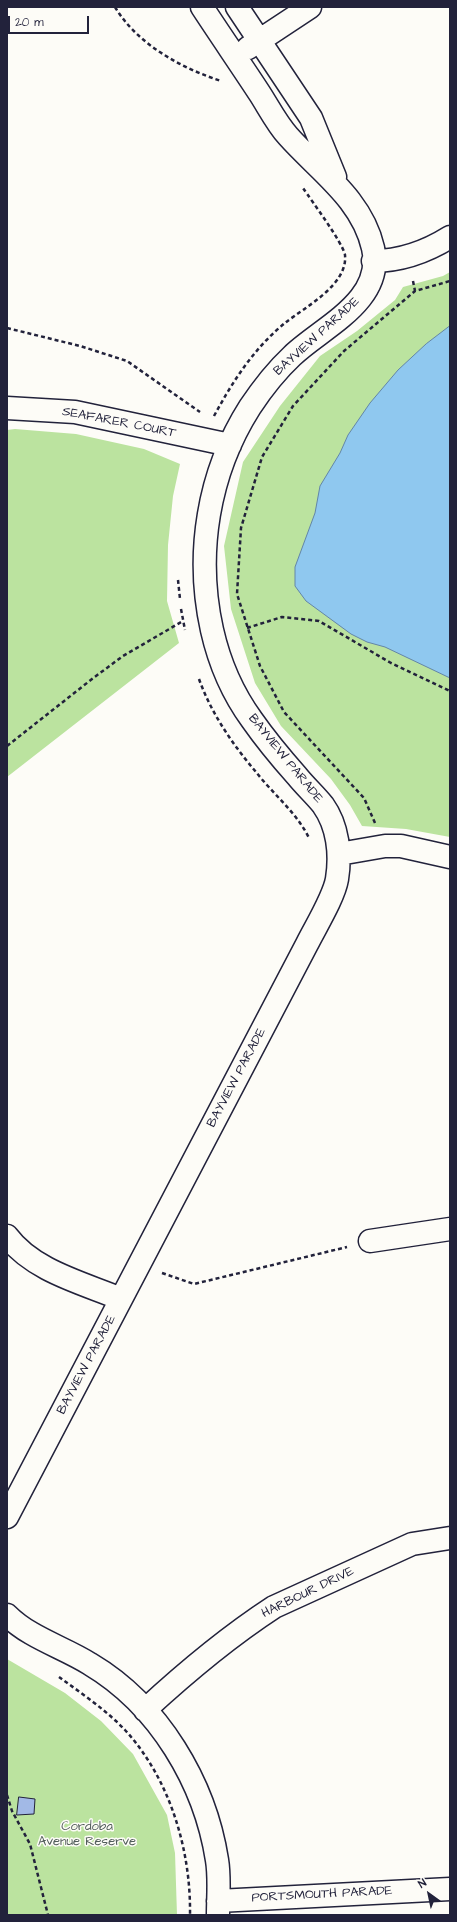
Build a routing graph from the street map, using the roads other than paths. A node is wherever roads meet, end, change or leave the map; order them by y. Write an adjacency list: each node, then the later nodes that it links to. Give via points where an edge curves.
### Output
1 (202, 7): 5 (street, BAYVIEW PARADE)
2 (236, 7): 4 (street, BAYVIEW PARADE)
3 (310, 7): 4 (street)
4 (259, 41): 5 (street); 6 (street, BAYVIEW PARADE, via 311,118)
5 (235, 56): 6 (street, BAYVIEW PARADE, via 286,134)
6 (338, 186): 8 (street, BAYVIEW PARADE, via 363,219 374,250)
7 (450, 237): 8 (street, via 438,245 408,257)
8 (373, 261): 10 (street, BAYVIEW PARADE, via 373,273 362,298 342,318 292,356 272,377 250,407)
9 (7, 408): 10 (street, SEAFARER COURT, via 75,412 208,429)
10 (230, 445): 11 (street, BAYVIEW PARADE, via 211,501 205,535 204,558 212,632 234,690 250,718 324,807 336,834)
11 (339, 854): 12 (street, via 384,846 401,846); 16 (street, BAYVIEW PARADE, via 335,887)
12 (450, 857)
13 (450, 1229): 15 (street)
14 (7, 1236): 16 (street, via 39,1264)
15 (370, 1241)
16 (121, 1299): 17 (street, BAYVIEW PARADE)
17 (7, 1517)
18 (450, 1538): 20 (street, HARBOUR DRIVE, via 412,1544 274,1607 180,1677)
19 (7, 1615): 20 (street, via 30,1633 91,1664)
20 (145, 1710): 22 (street, via 173,1745 190,1775 205,1810 218,1862)
21 (450, 1889): 22 (street, PORTSMOUTH PARADE)
22 (218, 1908)

